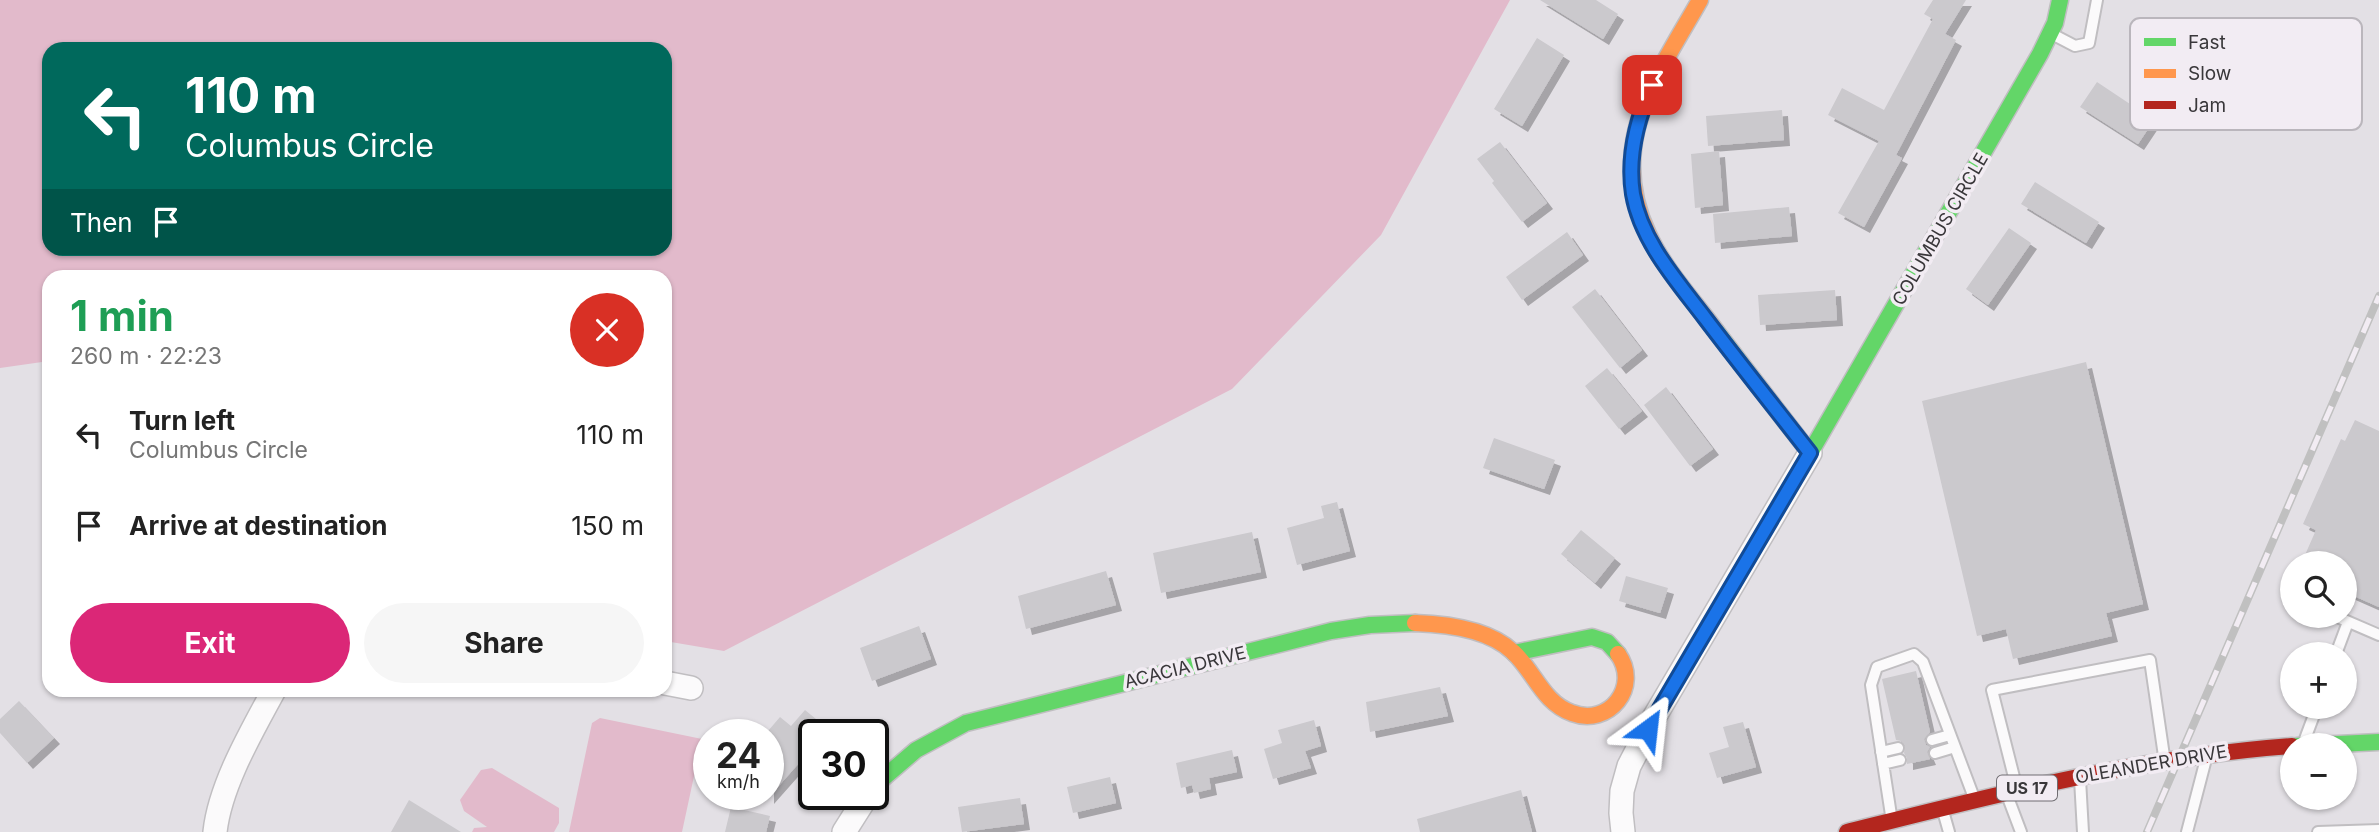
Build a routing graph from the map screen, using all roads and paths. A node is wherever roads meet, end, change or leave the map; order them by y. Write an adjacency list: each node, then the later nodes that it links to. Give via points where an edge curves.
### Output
1 (1700, 0): 5 (street, via 1642,108 1633,137 1633,194 1648,235 1674,276)
2 (2060, 0): 4 (street, COLUMBUS CIRCLE)
3 (2097, 0): 4 (lane, via 2089,43 2075,46)
4 (2050, 33): 5 (street, COLUMBUS CIRCLE)
5 (1810, 453): 39 (street, COLUMBUS CIRCLE, via 1629,766 1622,791)
6 (2357, 626): 7 (lane)
7 (2379, 635)
8 (1514, 653): 8 (street, ACACIA DRIVE, via 1546,695 1569,713 1594,717 1625,694 1628,673 1624,661 1603,639 1583,637); 29 (street, ACACIA DRIVE, via 1472,632 1430,623 1380,623 1331,631 966,723 926,741)
9 (672, 684): 10 (street)
10 (691, 688)
11 (1934, 692): 12 (lane); 15 (lane, via 1923,662 1914,654 1877,667 1871,685); 16 (lane)
12 (1922, 696)
13 (271, 697): 37 (street, via 232,775)
14 (1888, 706): 15 (lane)
15 (1874, 708): 23 (lane)
16 (1950, 735): 17 (lane); 20 (lane)
17 (1932, 740)
18 (2379, 742): 19 (street, OLEANDER DRIVE / US 17)
19 (2357, 743)
20 (1955, 747): 24 (lane); 32 (lane)
21 (2280, 747): 25 (street, OLEANDER DRIVE / US 17)
22 (1898, 748): 23 (lane)
23 (1881, 752): 28 (lane)
24 (1935, 753)
25 (2208, 753): 26 (street, OLEANDER DRIVE / US 17); 44 (lane)
26 (2164, 759): 30 (street, OLEANDER DRIVE / US 17); 31 (lane, via 2150,660 1992,690)
27 (1900, 760): 28 (lane)
28 (1883, 764): 35 (lane)
29 (889, 771)
30 (2079, 775): 31 (street, OLEANDER DRIVE / US 17); 43 (lane)
31 (2012, 792): 32 (street, OLEANDER DRIVE / US 17); 42 (lane)
32 (1976, 801): 33 (street, OLEANDER DRIVE / US 17)
33 (1943, 809): 35 (street, OLEANDER DRIVE / US 17); 41 (lane)
34 (858, 810): 38 (street)
35 (1892, 821): 40 (street, OLEANDER DRIVE / US 17)
36 (2379, 830): 45 (lane)
37 (215, 832)
38 (844, 832)
39 (1623, 832)
40 (1847, 832)
41 (1949, 832)
42 (2021, 832)
43 (2083, 832)
44 (2187, 832)
45 (2318, 832)

